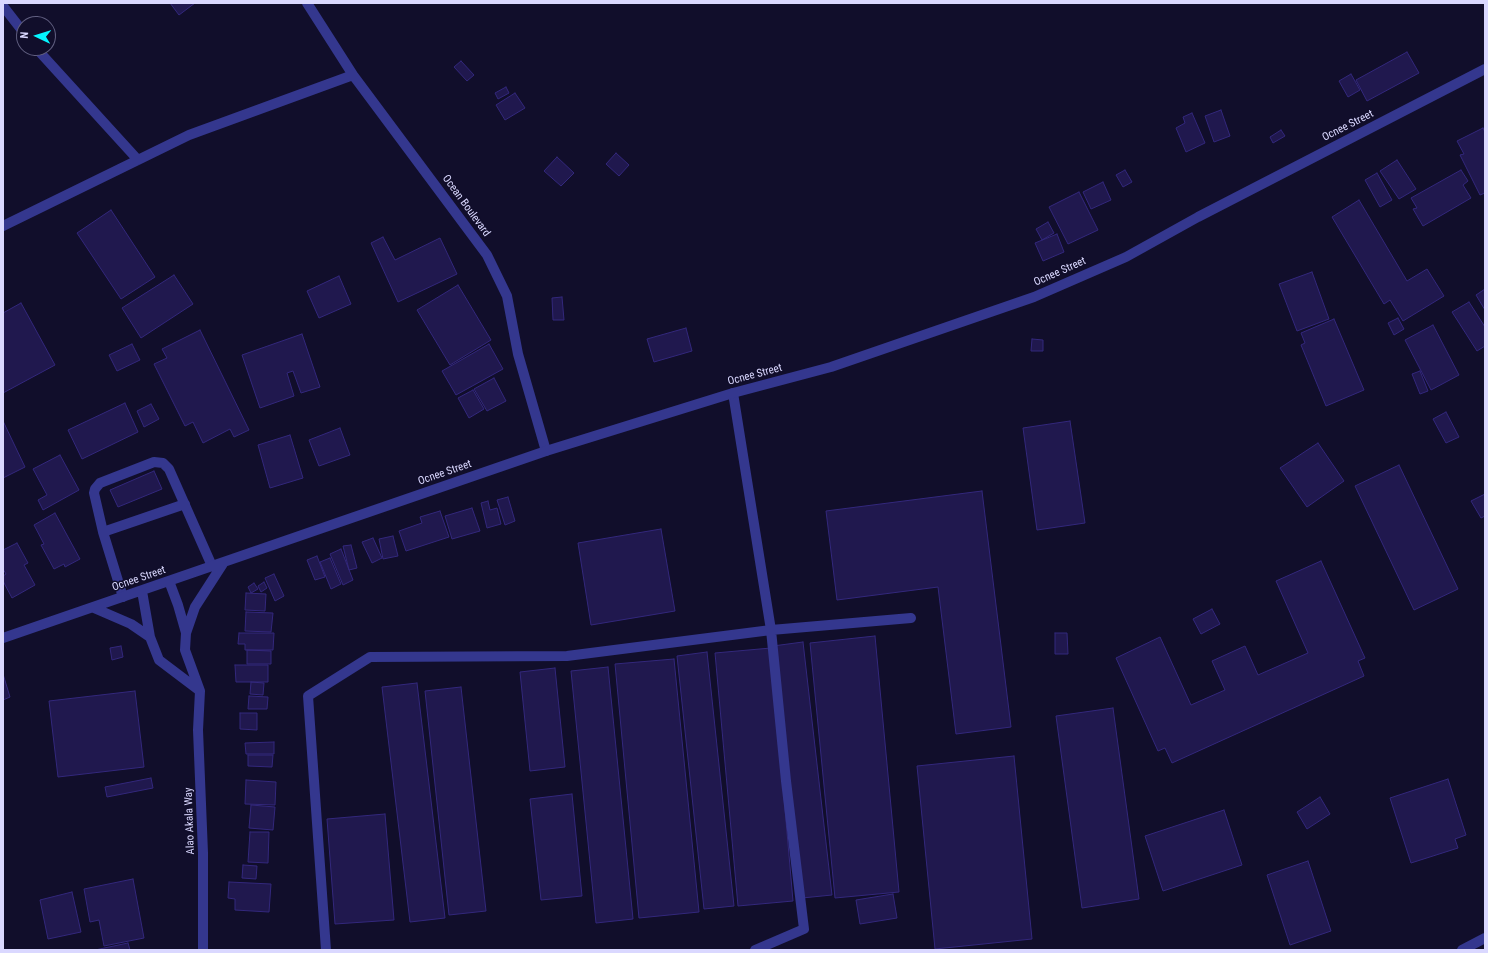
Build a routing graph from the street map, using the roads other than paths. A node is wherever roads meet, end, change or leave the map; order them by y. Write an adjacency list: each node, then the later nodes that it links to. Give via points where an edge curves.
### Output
1 (307, 3): 6 (street, Ocean Boulevard)
2 (3, 6): 3 (street)
3 (16, 23)
4 (43, 56): 7 (street)
5 (1485, 69): 9 (street, Ocnee Street, via 1198,217 1126,257 1041,294 831,367)
6 (353, 75): 7 (street, via 189,135); 10 (street, Ocean Boulevard, via 486,255 507,296 518,354)
7 (138, 160): 8 (street)
8 (3, 226)
9 (734, 393): 10 (street, Ocnee Street); 20 (street)
10 (546, 451): 13 (street, Ocnee Street)
11 (185, 504): 12 (street); 12 (street, via 169,469 163,463 154,462 100,484 96,489 94,493); 14 (street)
12 (103, 532): 17 (street)
13 (224, 562): 14 (street, Ocnee Street); 21 (street, via 195,607)
14 (212, 566): 15 (street, Ocnee Street)
15 (169, 581): 16 (street, Ocnee Street); 21 (street, Alao Akala Way)
16 (142, 592): 17 (street, Ocnee Street); 22 (street)
17 (123, 598): 18 (street, Ocnee Street)
18 (94, 608): 22 (street, via 131,624); 23 (street, Ocnee Street)
19 (911, 618): 20 (street)
20 (771, 630): 27 (street, via 567,656 370,657 308,696); 28 (street, via 804,928)
21 (186, 633): 24 (street, Alao Akala Way, via 185,650)
22 (150, 637): 24 (street, via 159,660)
23 (3, 638)
24 (200, 691): 26 (street, Alao Akala Way, via 198,730 203,853)
25 (1485, 938): 29 (street)
26 (203, 950)
27 (326, 950)
28 (755, 950)
29 (1462, 950)

